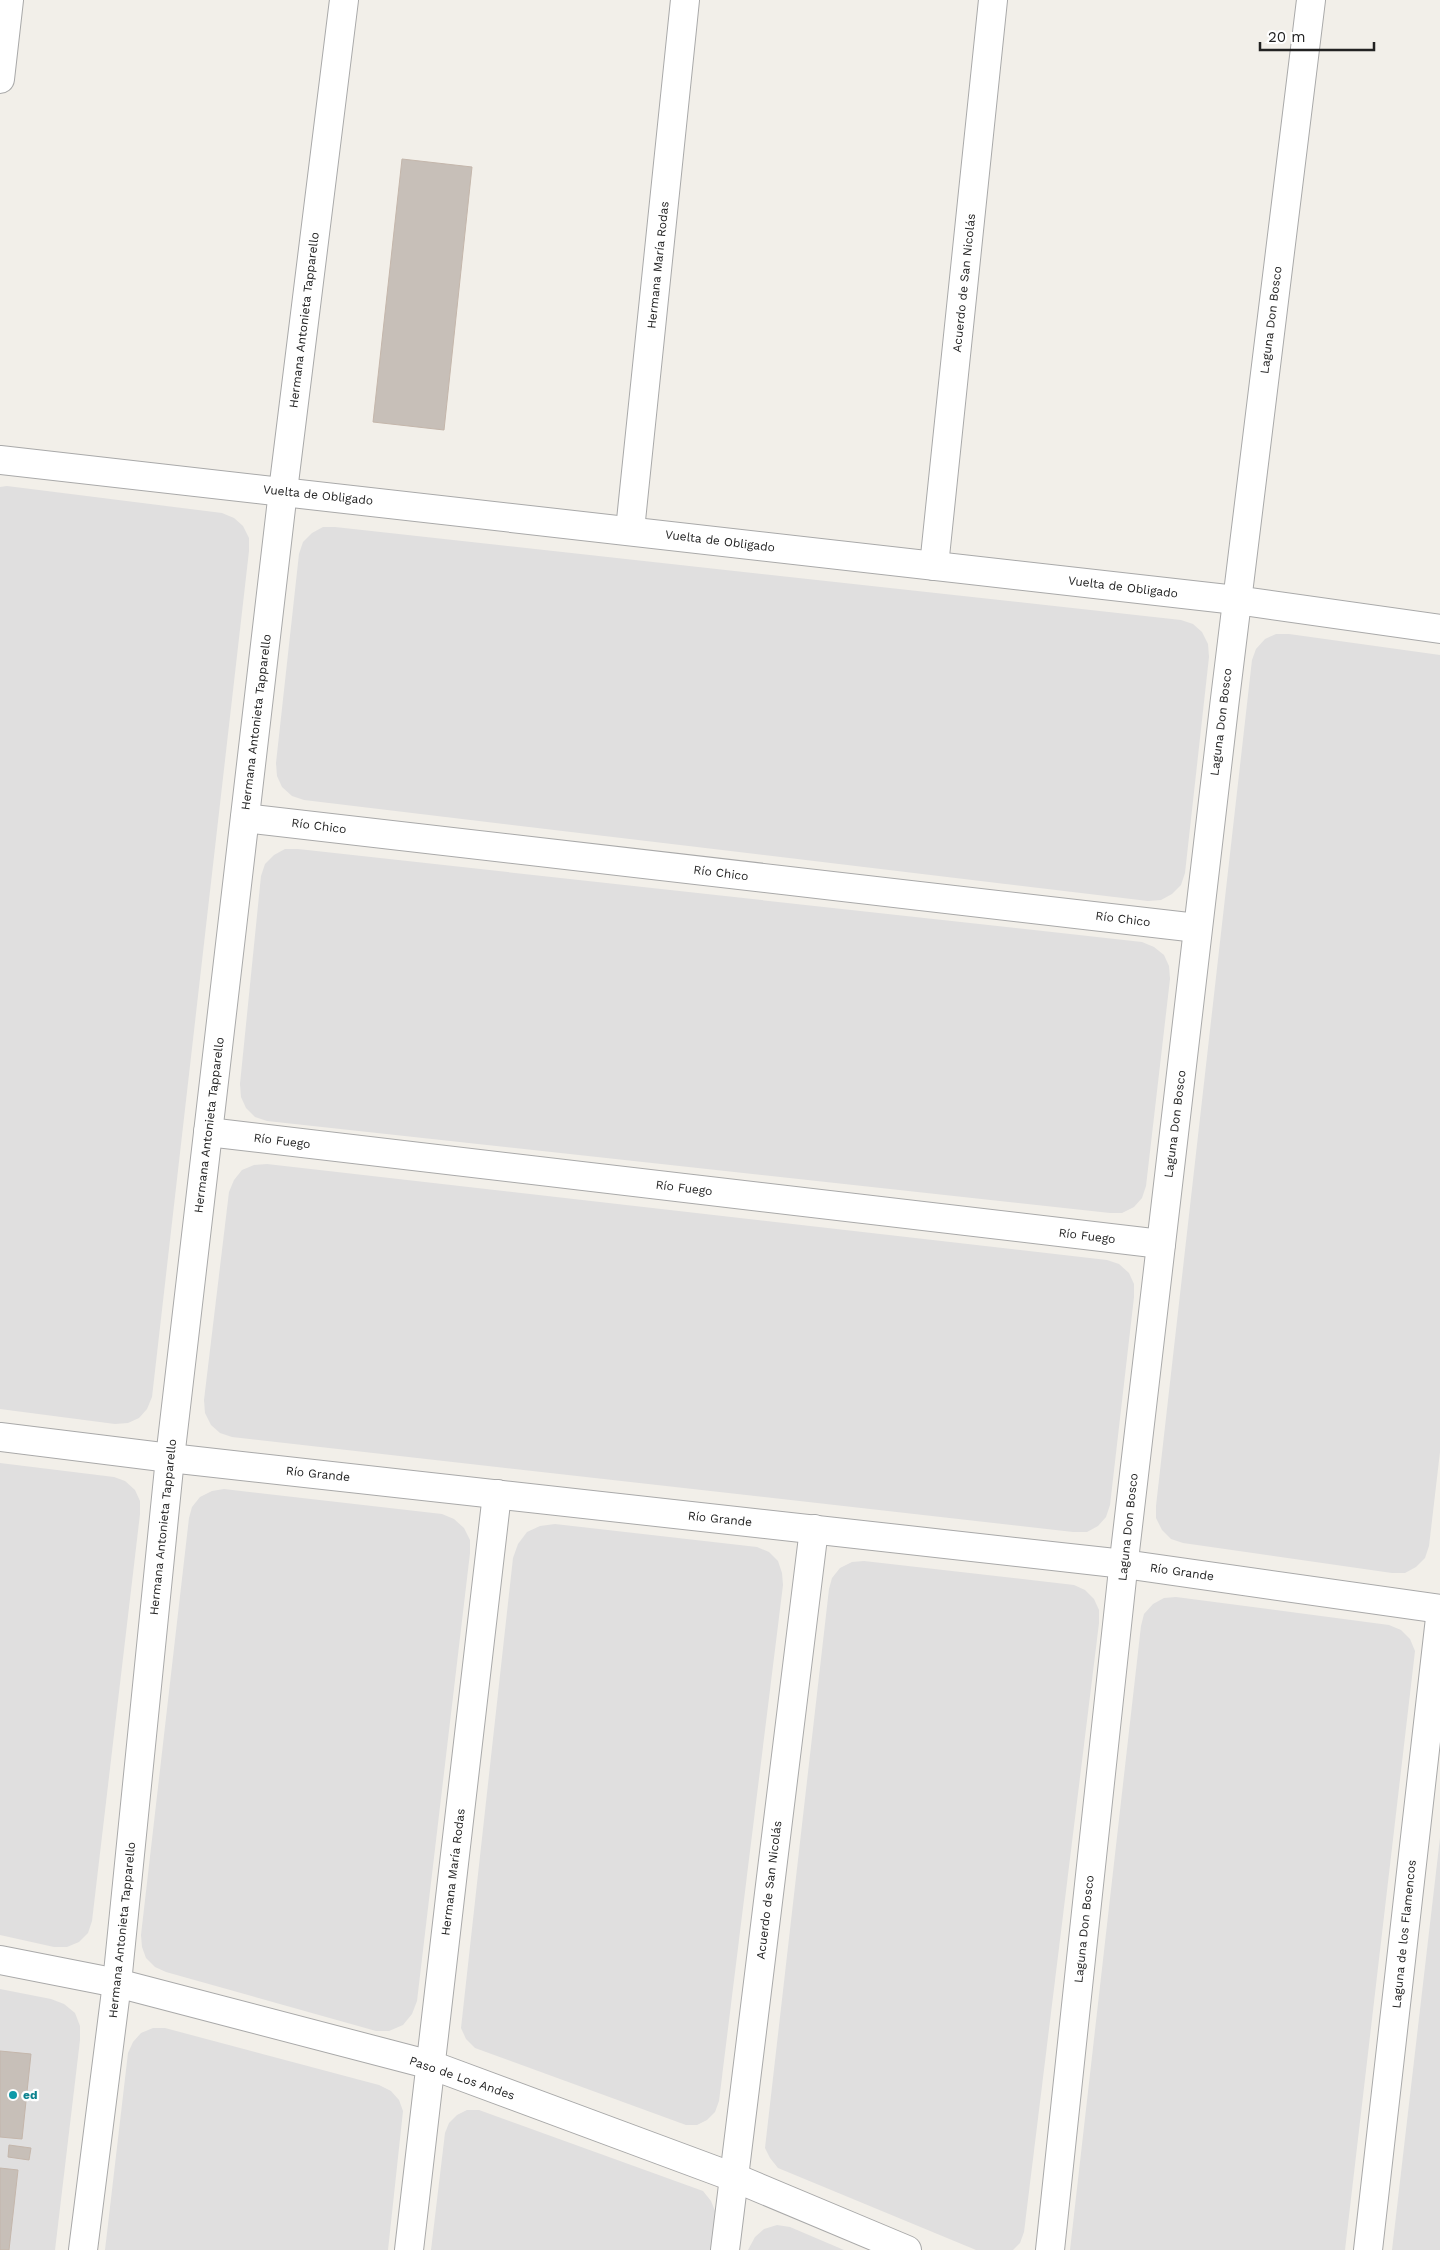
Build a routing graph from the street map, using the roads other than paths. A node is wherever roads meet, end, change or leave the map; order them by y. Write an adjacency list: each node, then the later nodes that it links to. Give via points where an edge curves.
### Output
1 (9, 0): 6 (street)
2 (344, 0): 8 (street, Hermana Antonieta Tapparello)
3 (685, 0): 9 (street, Hermana María Rodas)
4 (993, 0): 10 (street, Acuerdo de San Nicolás)
5 (1311, 0): 11 (street, Laguna Don Bosco)
6 (0, 79)
7 (0, 460): 8 (street, Vuelta de Obligado)
8 (283, 491): 9 (street, Vuelta de Obligado); 13 (street, Hermana Antonieta Tapparello)
9 (630, 530): 10 (street, Vuelta de Obligado)
10 (934, 566): 11 (street, Vuelta de Obligado)
11 (1236, 600): 12 (street, Vuelta de Obligado); 14 (street, Laguna Don Bosco)
12 (1440, 629)
13 (245, 818): 14 (street, Río Chico); 15 (street, Hermana Antonieta Tapparello)
14 (1197, 928): 16 (street, Laguna Don Bosco)
15 (208, 1132): 16 (street, Río Fuego); 18 (street, Hermana Antonieta Tapparello)
16 (1161, 1244): 21 (street, Laguna Don Bosco)
17 (0, 1437): 18 (street, Río Grande)
18 (170, 1458): 19 (street, Río Grande); 25 (street, Hermana Antonieta Tapparello)
19 (497, 1494): 20 (street, Río Grande); 26 (street, Hermana María Rodas)
20 (814, 1530): 21 (street, Río Grande); 27 (street, Acuerdo de San Nicolás)
21 (1124, 1564): 22 (street, Río Grande); 32 (street, Laguna Don Bosco)
22 (1440, 1609)
23 (1440, 1618): 33 (street, Laguna de los Flamencos)
24 (0, 1960): 25 (street, Paso de Los Andes)
25 (117, 1982): 26 (street, Paso de Los Andes); 28 (street, Hermana Antonieta Tapparello)
26 (431, 2065): 27 (street, Paso de Los Andes); 29 (street, Hermana María Rodas)
27 (733, 2177): 30 (street, Acuerdo de San Nicolás); 31 (street, Paso de Los Andes)
28 (82, 2250)
29 (409, 2250)
30 (725, 2250)
31 (907, 2250)
32 (1050, 2250)
33 (1368, 2250)

